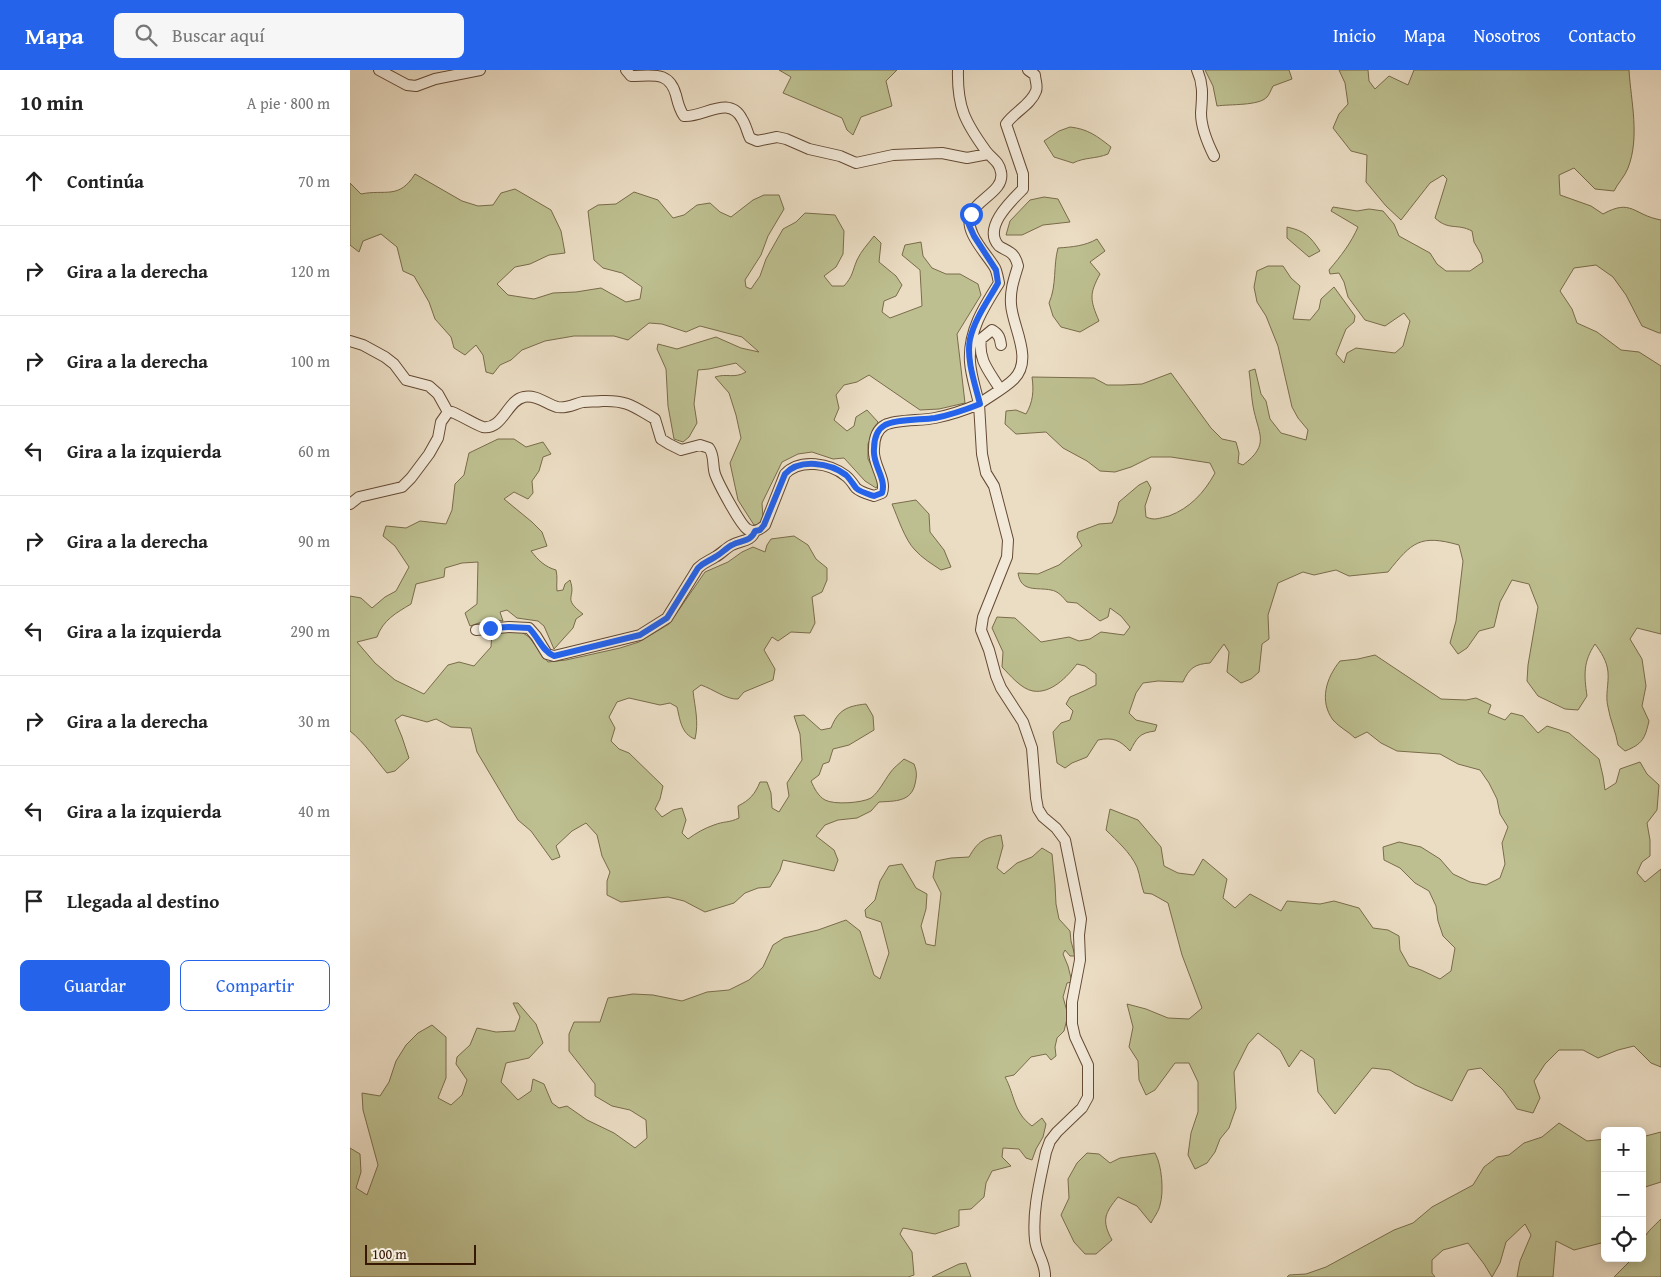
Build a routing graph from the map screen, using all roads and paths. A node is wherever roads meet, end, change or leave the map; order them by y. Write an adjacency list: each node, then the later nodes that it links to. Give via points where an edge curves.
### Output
1 (379, 70): 2 (street, via 407,85 416,86)
2 (480, 70)
3 (626, 70): 7 (street, via 631,76 660,75 668,79 673,84 684,116 692,117 725,107 736,111 743,119 750,138 757,141 777,137 786,139 856,163 893,155 942,153 967,158)
4 (958, 70): 7 (street, via 957,91 964,117)
5 (1028, 70): 11 (street, via 1035,75 1037,89 1031,100 1006,124 1023,174 1023,189 994,226 994,238 1013,254 1018,266 1011,290 1011,306 1023,351 1015,378)
6 (1197, 70): 8 (street, via 1202,80 1201,115)
7 (988, 154): 12 (street, via 997,160 1002,174 999,184 971,214 969,225 996,270 998,283 980,312 970,340 970,363)
8 (1214, 156)
9 (350, 341): 13 (street, via 385,357 406,380 429,386 438,394)
10 (1001, 345): 11 (street, via 992,330 981,338 981,359)
11 (1000, 389): 12 (street)
12 (980, 404): 15 (street, via 936,418 885,425 878,431 873,450 884,488 882,493 874,496 858,490 847,476 820,465 799,464 790,469 764,525); 17 (street, via 982,454 1008,540 1007,557 981,630 1001,688 1023,722 1032,748 1038,809 1065,840 1081,919 1080,960 1072,1002 1072,1024 1088,1065 1088,1097 1082,1108 1050,1141 1046,1152 1034,1222 1035,1243 1043,1260)
13 (448, 412): 14 (street, via 441,422 438,438 412,478 402,487 359,497); 15 (street, via 489,427 515,400 526,396 558,407 584,402 627,402 655,419 661,439 669,444 681,450 700,445 709,448 721,488 743,524)
14 (350, 504)
15 (755, 531): 16 (street, via 747,540 704,562 667,618 640,635 554,656 548,654 529,628)
16 (476, 630)
17 (1045, 1277)

